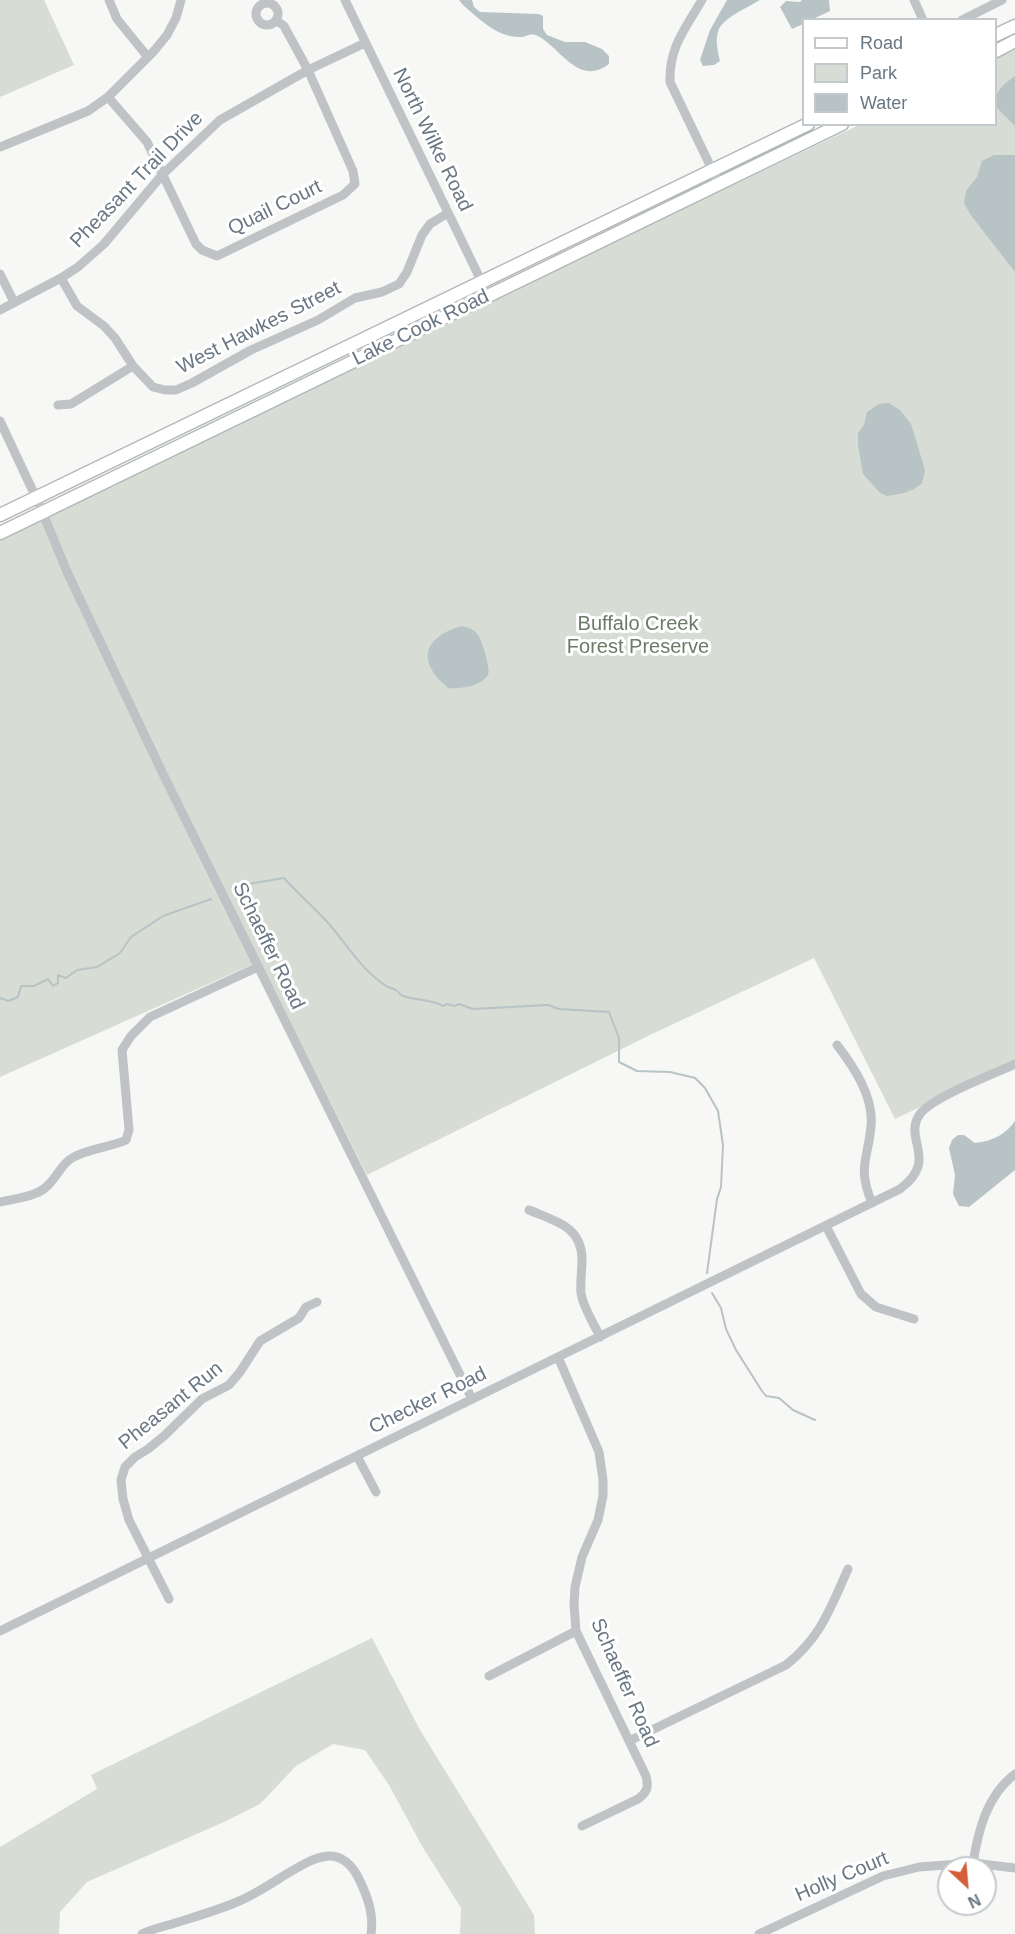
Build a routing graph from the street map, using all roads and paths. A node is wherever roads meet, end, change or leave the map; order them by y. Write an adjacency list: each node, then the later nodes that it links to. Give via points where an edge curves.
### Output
1 (109, 0): 15 (street, via 117,19)
2 (181, 0): 15 (street, via 166,35)
3 (345, 0): 13 (street, North Wilke Road)
4 (702, 0): 21 (street, via 672,55 670,82)
5 (914, 0): 7 (street)
6 (1002, 0): 8 (street)
7 (922, 18)
8 (966, 18)
9 (276, 20): 16 (street, via 284,26)
10 (1015, 26): 11 (main road)
11 (997, 35)
12 (1015, 41): 14 (main road)
13 (365, 43): 16 (street, Pheasant Trail Drive); 24 (street, North Wilke Road)
14 (997, 50)
15 (147, 56): 17 (street)
16 (308, 70): 22 (street, Pheasant Trail Drive, via 220,120); 22 (street, Quail Court, via 352,171 355,184 343,195 217,256 196,244)
17 (108, 98): 20 (street, via 88,111); 22 (street, via 147,142)
18 (804, 126): 21 (main road, Lake Cook Road)
19 (838, 126): 23 (main road, Lake Cook Road)
20 (0, 147)
21 (712, 171): 23 (street); 27 (main road, Lake Cook Road)
22 (162, 175): 26 (street, Pheasant Trail Drive, via 104,244)
23 (718, 184): 28 (main road, Lake Cook Road)
24 (448, 213): 27 (street, North Wilke Road); 31 (street, West Hawkes Street, via 430,224 422,235 399,284 355,298 176,390 153,387)
25 (0, 274): 29 (street)
26 (61, 278): 29 (street, Pheasant Trail Drive); 31 (street, West Hawkes Street, via 77,306 116,338)
27 (481, 282): 28 (street, North Wilke Road); 35 (main road, Lake Cook Road)
28 (488, 295): 35 (main road, Lake Cook Road)
29 (14, 302): 30 (street, Pheasant Trail Drive)
30 (0, 310)
31 (133, 366): 32 (street, via 70,404)
32 (58, 405)
33 (0, 421): 34 (street, Schaeffer Road)
34 (3, 435): 35 (street, Schaeffer Road)
35 (39, 505): 36 (main road, Lake Cook Road); 37 (main road, Lake Cook Road); 38 (street, Schaeffer Road, via 68,574)
36 (0, 516)
37 (0, 532)
38 (258, 967): 41 (street, via 150,1017 130,1036 122,1050 129,1130 126,1140 73,1157 59,1169 51,1184 39,1192); 49 (street, Schaeffer Road)
39 (837, 1045): 42 (street, via 870,1106 871,1126 863,1173)
40 (1015, 1064): 42 (street, Checker Road, via 927,1106 916,1120 920,1164 915,1177 900,1190)
41 (0, 1202)
42 (872, 1203): 44 (street, Checker Road)
43 (529, 1210): 47 (street, via 560,1223 579,1239 581,1297)
44 (826, 1226): 46 (street, via 861,1294 876,1307); 47 (street, Checker Road)
45 (317, 1302): 52 (street, Pheasant Run, via 299,1318 260,1341 229,1385 202,1400 125,1467 121,1480 123,1499)
46 (914, 1319)
47 (600, 1337): 48 (street, Checker Road)
48 (558, 1357): 49 (street, Checker Road); 56 (street, Schaeffer Road, via 599,1452 603,1480 598,1520 582,1557 575,1587)
49 (472, 1400): 50 (street, Checker Road)
50 (357, 1456): 51 (street); 52 (street, Checker Road)
51 (376, 1492)
52 (148, 1558): 54 (street, Pheasant Run); 55 (street, Checker Road)
53 (848, 1569): 58 (street, via 816,1636 786,1665)
54 (169, 1599)
55 (0, 1631)
56 (576, 1631): 57 (street); 58 (street, Schaeffer Road)
57 (489, 1676)
58 (629, 1741): 60 (street, Schaeffer Road, via 648,1789 638,1799)
59 (1015, 1774): 61 (street, via 999,1790 980,1827)
60 (582, 1826)
61 (974, 1856)
62 (937, 1865): 67 (street, Holly Court, via 884,1876)
63 (997, 1866): 64 (street, Holly Court)
64 (1015, 1868)
65 (142, 1934): 66 (street, via 237,1902 311,1860 336,1856 344,1860 360,1881 370,1906)
66 (371, 1934)
67 (759, 1934)

